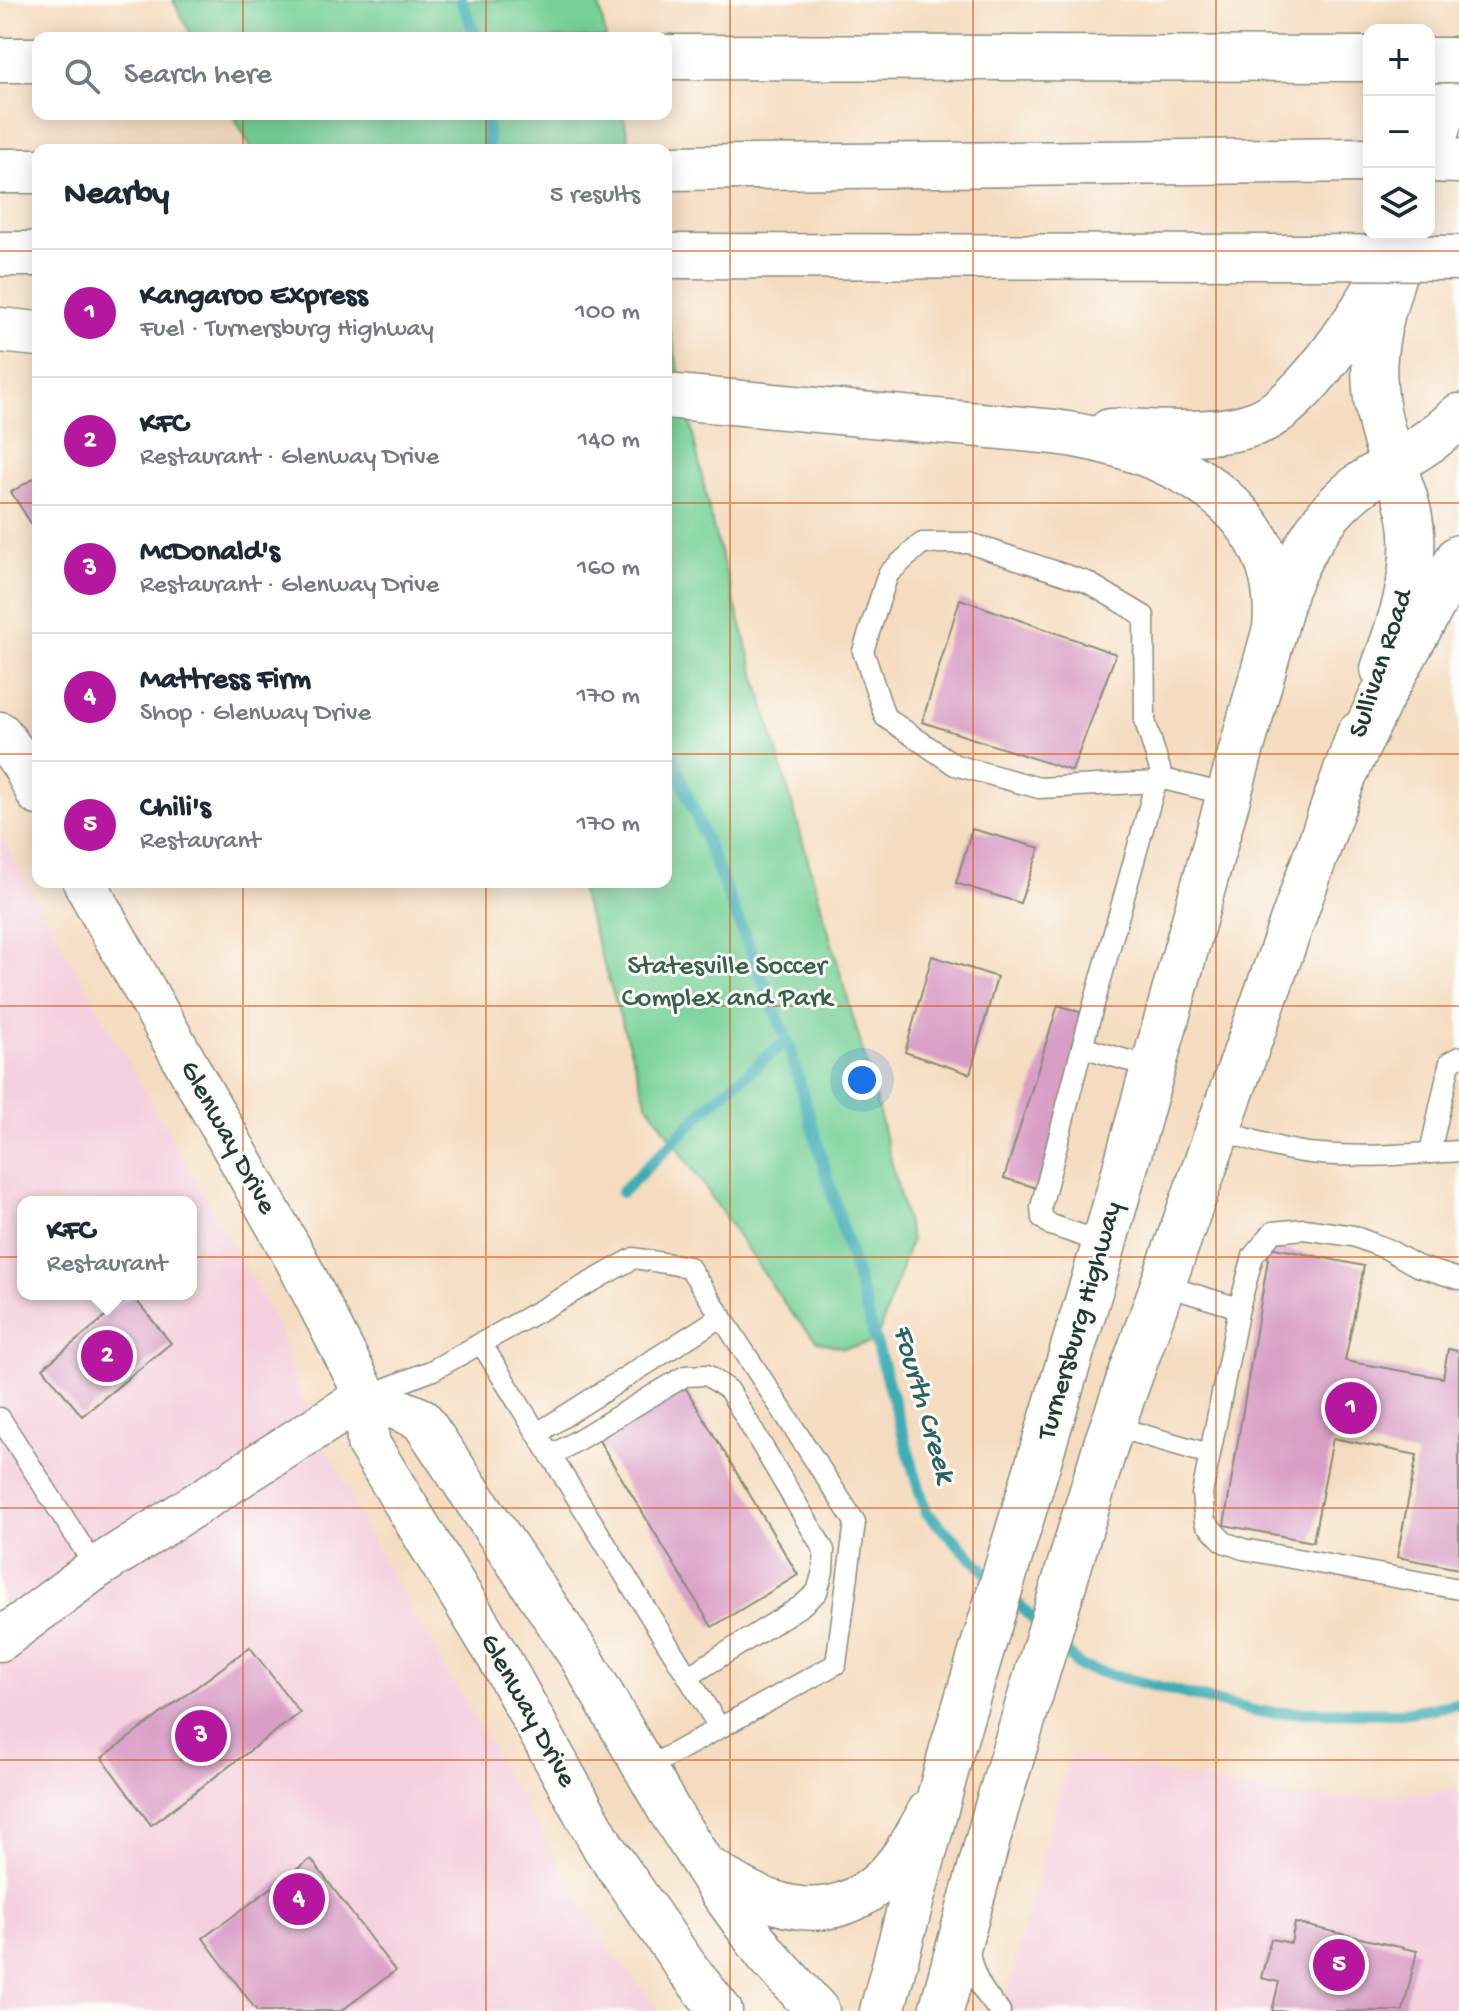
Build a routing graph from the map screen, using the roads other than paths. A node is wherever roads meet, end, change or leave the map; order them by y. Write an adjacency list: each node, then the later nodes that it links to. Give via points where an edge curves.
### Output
1 (672, 57): 2 (main road)
2 (1363, 59)
3 (1459, 59): 6 (main road, bridge); 7 (main road)
4 (0, 60): 5 (main road)
5 (32, 60)
6 (1435, 60)
7 (1435, 139)
8 (1352, 159): 11 (main road)
9 (1435, 159): 10 (main road)
10 (1459, 161)
11 (672, 168)
12 (0, 171): 13 (main road)
13 (32, 171)
14 (1403, 240): 24 (main road, via 1333,351 1283,409 1265,420 1206,431)
15 (1405, 240): 25 (main road, Sullivan Road, via 1374,358 1378,414)
16 (0, 254): 17 (main road)
17 (32, 254)
18 (672, 256): 19 (main road, bridge)
19 (1459, 258)
20 (0, 330): 21 (main road)
21 (32, 333)
22 (672, 397): 24 (main road)
23 (1459, 416): 25 (main road)
24 (1020, 429): 27 (main road, via 1122,446 1180,470 1219,495 1246,521 1265,557 1276,599)
25 (1394, 464): 27 (main road, via 1352,491 1319,526 1291,576); 29 (main road, Sullivan Road, via 1411,519 1411,574 1400,621)
26 (1459, 557): 29 (main road)
27 (1275, 629): 32 (main road, Turnersburg Highway)
28 (0, 733): 31 (street)
29 (1347, 770): 37 (main road, Turnersburg Highway)
30 (1160, 780): 30 (lane, via 1039,788 955,765 885,717 863,651 888,574 922,543 969,543 1087,582 1144,616 1145,721); 32 (lane); 34 (lane)
31 (32, 782)
32 (1229, 795): 36 (main road, Turnersburg Highway)
33 (87, 888): 46 (street, Glenway Drive, via 296,1259)
34 (1082, 1047): 36 (lane); 40 (lane, via 1042,1218)
35 (1459, 1057): 39 (lane, via 1450,1062)
36 (1153, 1068): 40 (main road, Turnersburg Highway)
37 (1218, 1129): 39 (lane, via 1320,1154); 42 (main road, Turnersburg Highway)
38 (1459, 1151): 39 (lane)
39 (1430, 1153)
40 (1104, 1243): 58 (main road, Turnersburg Highway)
41 (1459, 1279): 43 (lane, via 1353,1236 1304,1229 1273,1232 1253,1256)
42 (1163, 1285): 43 (lane); 49 (main road, Turnersburg Highway)
43 (1239, 1308): 50 (lane)
44 (722, 1316): 45 (lane, via 689,1267 634,1258); 48 (lane); 56 (lane, via 855,1522 836,1664)
45 (481, 1343): 46 (lane, via 433,1370); 48 (lane)
46 (366, 1396): 52 (street); 57 (street, via 421,1419 582,1659); 61 (street, Glenway Drive, via 368,1443 499,1658 604,1848)
47 (0, 1418): 52 (lane)
48 (538, 1433): 51 (lane)
49 (1110, 1435): 50 (lane); 60 (main road, Turnersburg Highway)
50 (1209, 1454): 53 (lane, via 1202,1494 1205,1522 1224,1542)
51 (551, 1456): 55 (lane); 55 (lane, via 685,1376 707,1375 729,1390 824,1550 823,1571 817,1592 801,1606)
52 (96, 1568): 54 (street)
53 (1459, 1589)
54 (0, 1640)
55 (689, 1676): 56 (lane)
56 (719, 1727): 57 (lane)
57 (645, 1769): 59 (street)
58 (946, 1769): 59 (street, via 911,1843 888,1874 840,1904 811,1909 767,1901 738,1888); 63 (main road, Turnersburg Highway)
59 (699, 1859): 62 (street, via 766,1954)
60 (980, 1866): 64 (main road, Turnersburg Highway); 65 (lane, via 969,1952 976,1979)
61 (721, 2011)
62 (818, 2011)
63 (882, 2011)
64 (941, 2011)
65 (1000, 2011)

